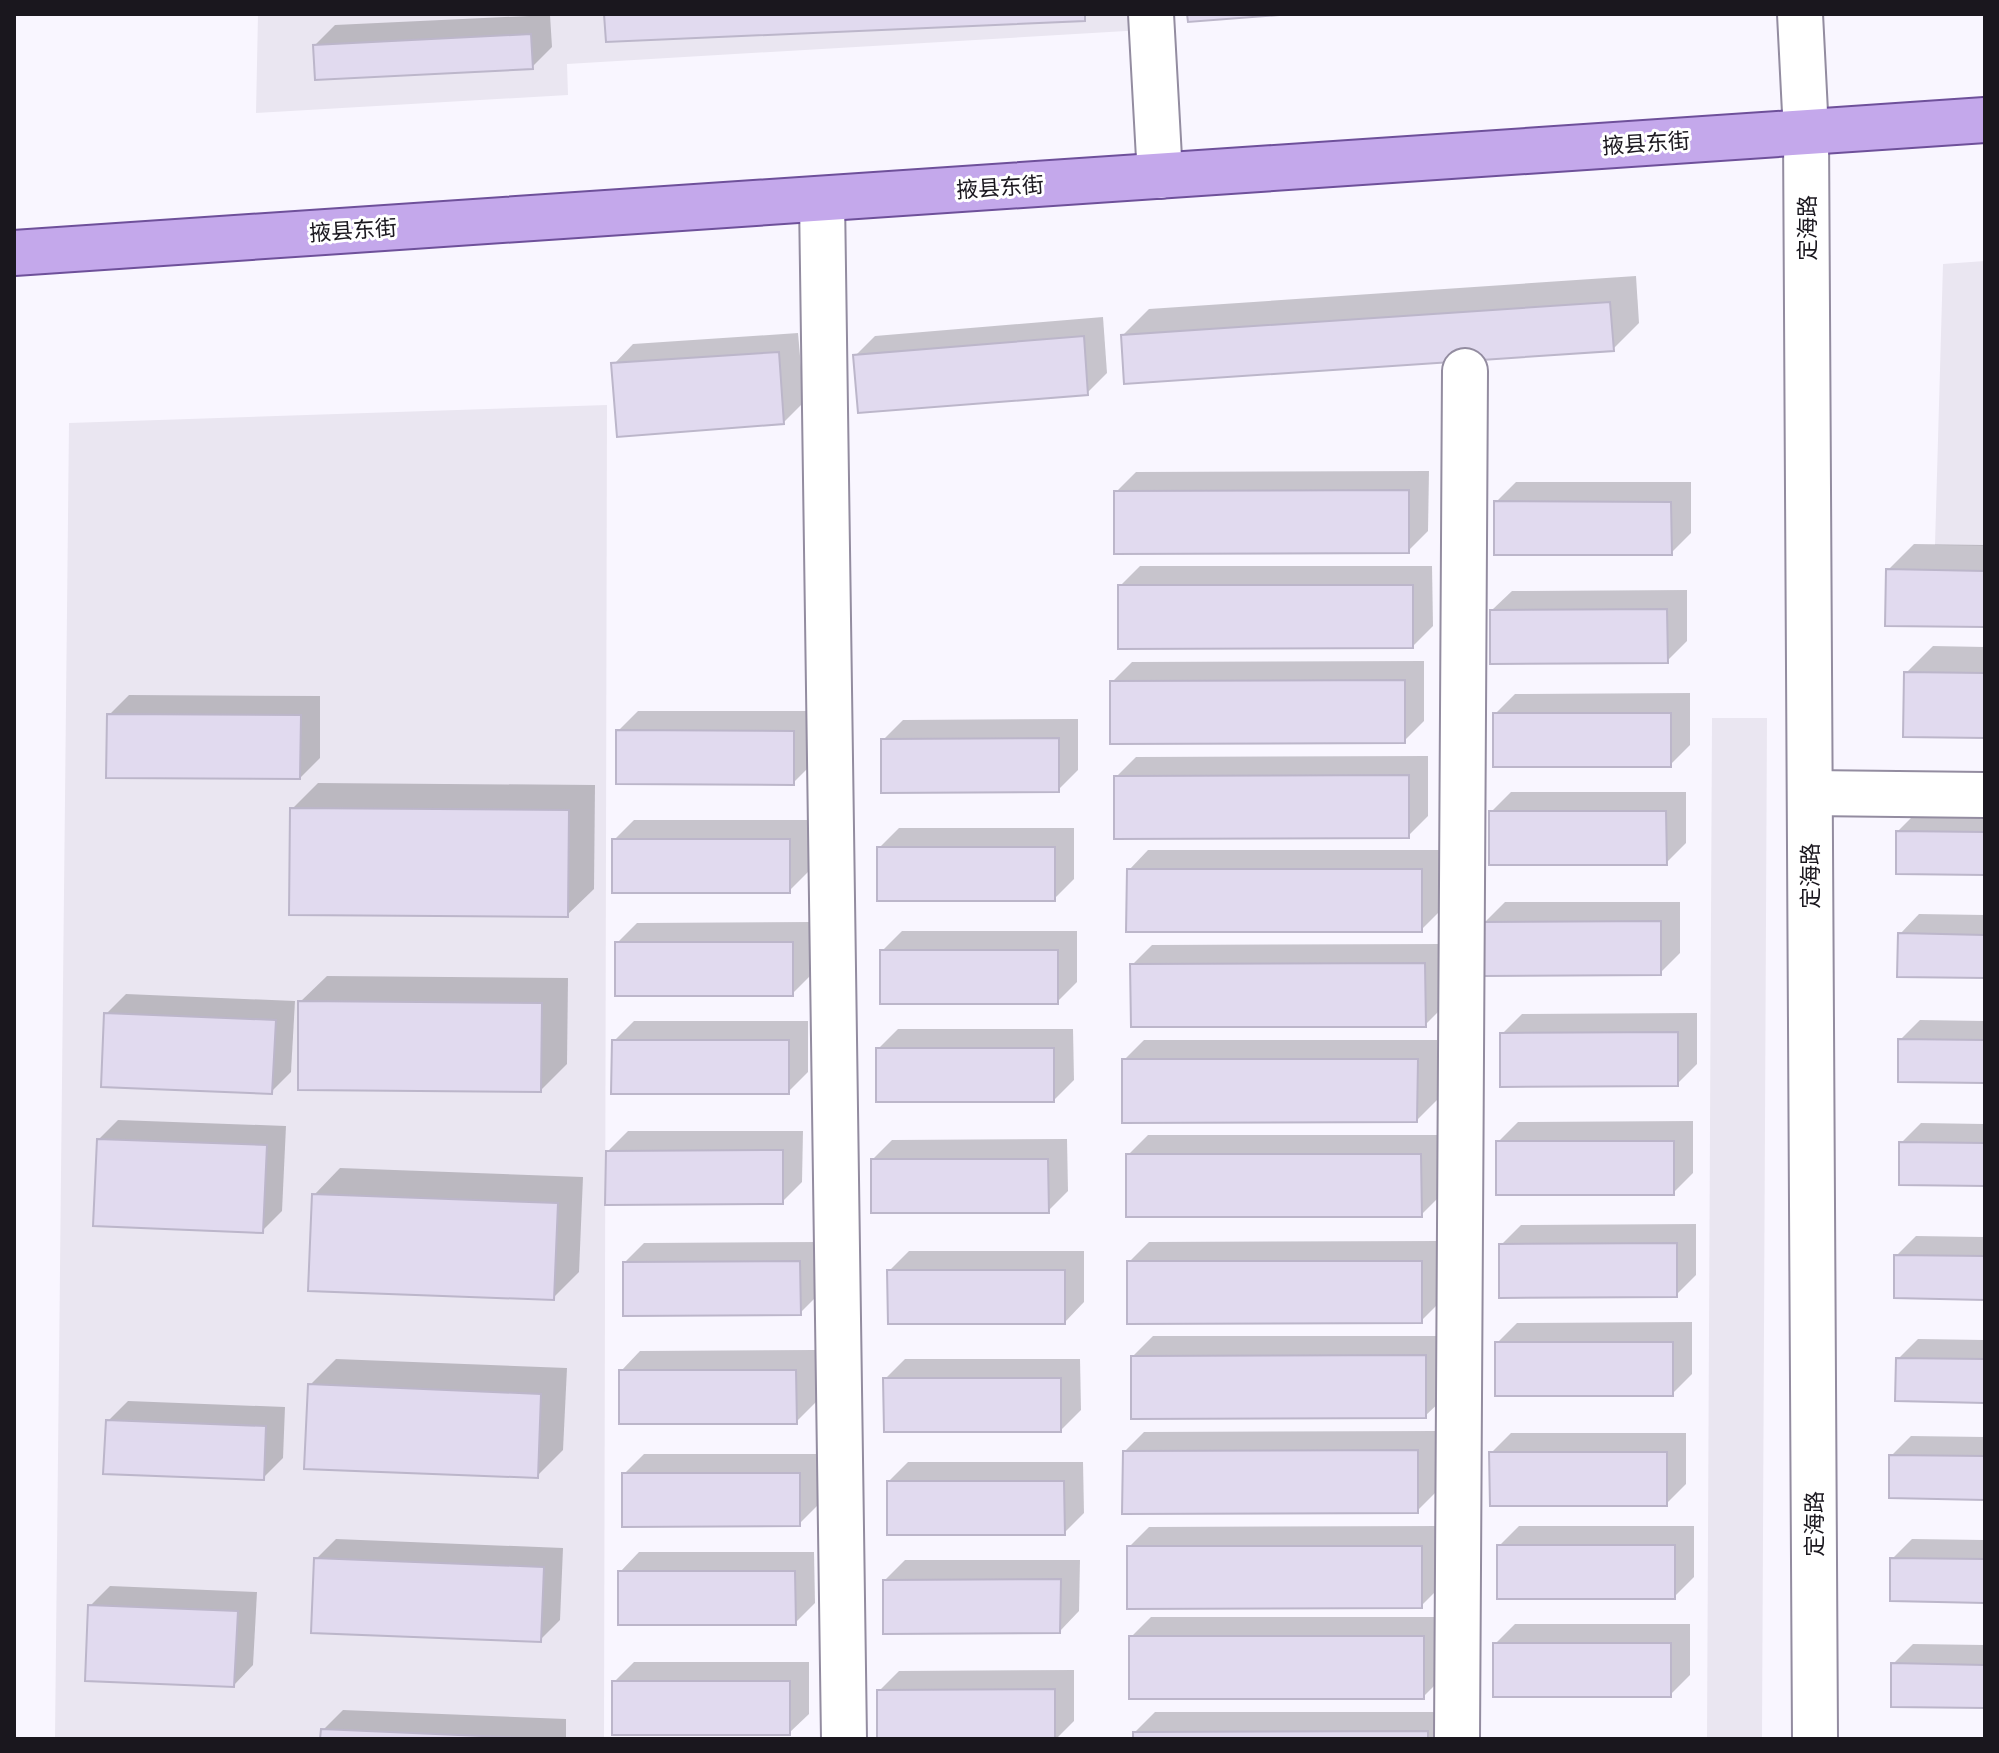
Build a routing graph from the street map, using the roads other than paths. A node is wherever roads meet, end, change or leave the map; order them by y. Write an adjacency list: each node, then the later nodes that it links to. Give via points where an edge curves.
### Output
1 (1151, 14): 5 (street)
2 (1800, 14): 4 (street, 定海路)
3 (1985, 120): 4 (main road, 掖县东街)
4 (1806, 132): 5 (main road, 掖县东街); 9 (street, 定海路)
5 (1160, 176): 6 (main road, 掖县东街)
6 (822, 199): 7 (main road, 掖县东街); 11 (street)
7 (14, 253)
8 (1465, 371): 12 (street)
9 (1810, 793): 10 (street); 13 (street, 定海路)
10 (1985, 795)
11 (844, 1739)
12 (1457, 1739)
13 (1815, 1739)

